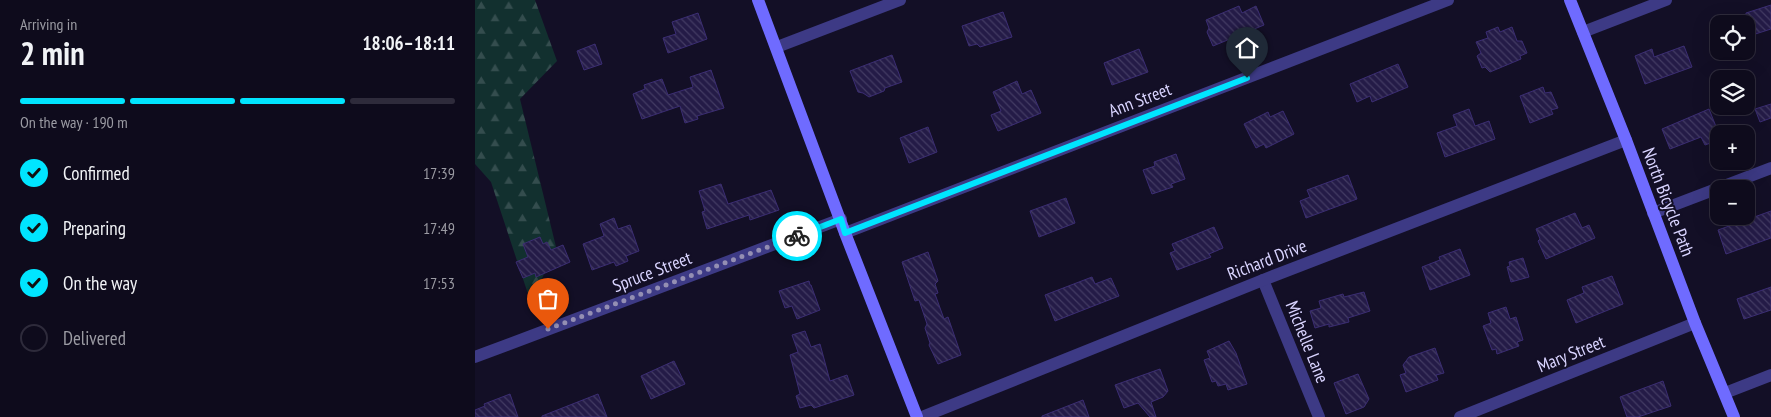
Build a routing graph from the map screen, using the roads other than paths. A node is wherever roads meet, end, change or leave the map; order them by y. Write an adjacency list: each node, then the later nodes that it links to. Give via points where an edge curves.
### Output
1 (758, 0): 7 (street)
2 (900, 0): 7 (street)
3 (1448, 0): 12 (street, Ann Street)
4 (1570, 0): 6 (street, North Bicycle Path)
5 (1666, 0): 6 (street)
6 (1583, 32): 8 (street, North Bicycle Path)
7 (777, 47): 11 (street)
8 (1625, 140): 10 (street, North Bicycle Path); 13 (street, Richard Drive)
9 (1771, 168): 10 (street)
10 (1653, 213): 14 (street, North Bicycle Path)
11 (841, 219): 12 (street); 15 (street, Spruce Street)
12 (845, 233): 18 (street)
13 (1263, 280): 19 (street, Richard Drive); 20 (street, Michelle Lane)
14 (1695, 323): 17 (street, North Bicycle Path); 21 (street, Mary Street)
15 (475, 357)
16 (1771, 375): 17 (street)
17 (1725, 393): 22 (street, North Bicycle Path)
18 (917, 417)
19 (922, 417)
20 (1319, 417)
21 (1460, 417)
22 (1734, 417)

